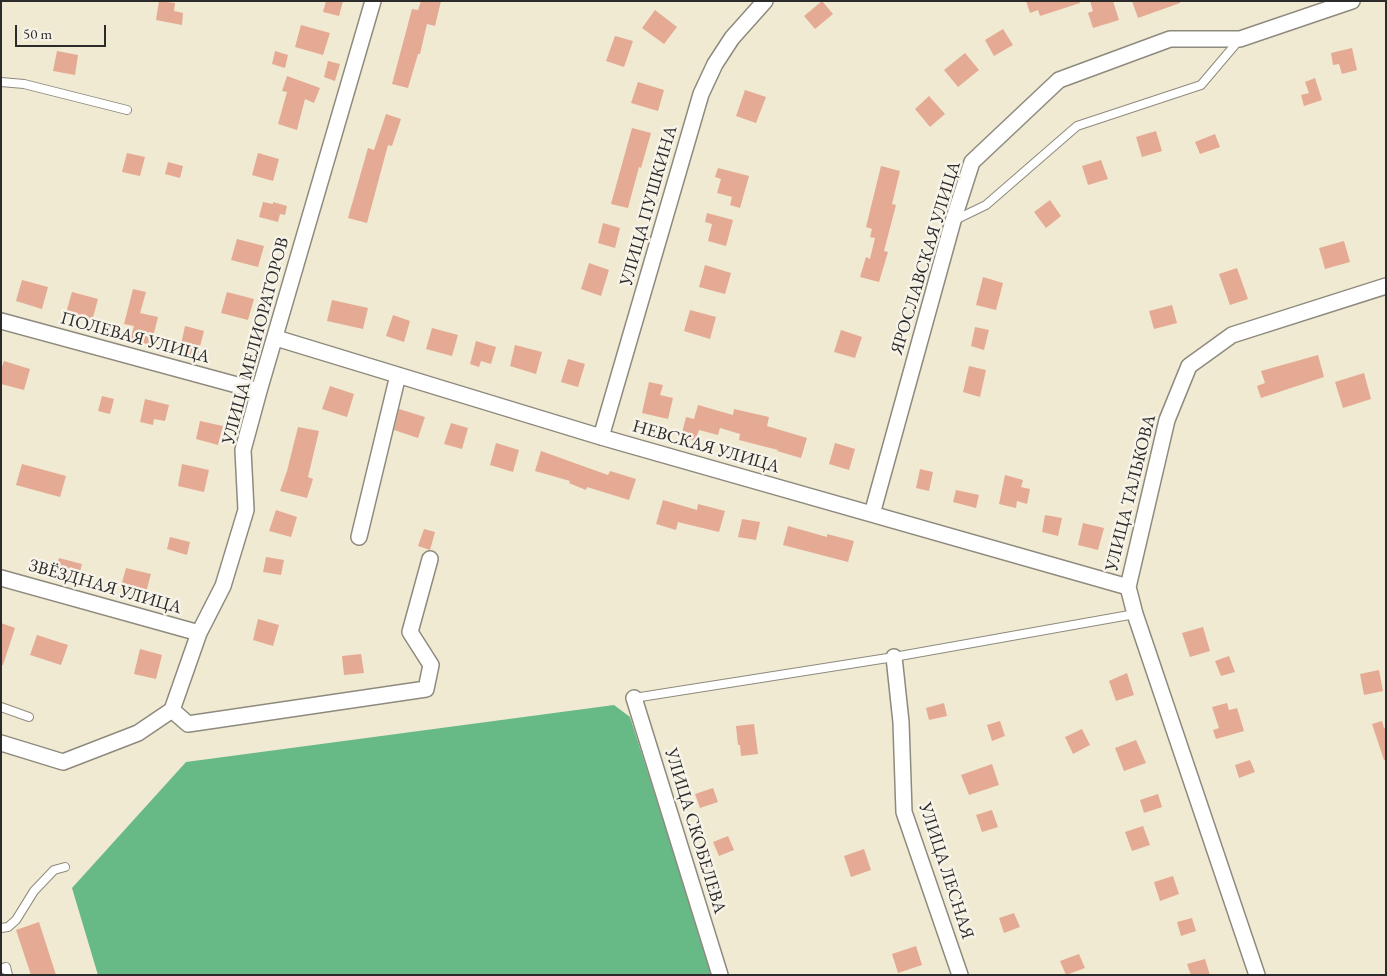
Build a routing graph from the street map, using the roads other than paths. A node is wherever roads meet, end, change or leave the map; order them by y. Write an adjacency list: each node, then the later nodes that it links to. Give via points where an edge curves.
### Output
1 (373, 1): 10 (street, УЛИЦА МЕЛИОРАТОРОВ)
2 (765, 1): 13 (street, УЛИЦА ПУШКИНА, via 732,38 701,94)
3 (1352, 1): 4 (street, ЯРОСЛАВСКАЯ УЛИЦА)
4 (1240, 38): 7 (lane, via 1201,85 1077,126 986,205); 7 (street, ЯРОСЛАВСКАЯ УЛИЦА, via 1170,39 1059,80 972,162)
5 (1, 82): 6 (lane, via 24,84)
6 (127, 110)
7 (953, 221): 14 (street, ЯРОСЛАВСКАЯ УЛИЦА)
8 (1386, 286): 18 (street, УЛИЦА ТАЛЬКОВА, via 1232,336 1189,366 1167,420)
9 (1, 321): 12 (street, ПОЛЕВАЯ УЛИЦА)
10 (276, 338): 11 (street, НЕВСКАЯ УЛИЦА); 12 (street, УЛИЦА МЕЛИОРАТОРОВ)
11 (398, 375): 13 (street, НЕВСКАЯ УЛИЦА); 15 (street)
12 (259, 390): 20 (street, УЛИЦА МЕЛИОРАТОРОВ, via 243,450 246,510 224,586)
13 (601, 436): 14 (street, НЕВСКАЯ УЛИЦА)
14 (872, 514): 18 (street, НЕВСКАЯ УЛИЦА)
15 (359, 537)
16 (430, 559): 24 (street, via 410,632 431,665 426,689 188,724)
17 (1, 578): 20 (street, ЗВЁЗДНАЯ УЛИЦА)
18 (1128, 587): 19 (street, УЛИЦА ТАЛЬКОВА)
19 (1135, 614): 21 (lane); 33 (street, УЛИЦА ТАЛЬКОВА)
20 (198, 633): 24 (street, УЛИЦА МЕЛИОРАТОРОВ)
21 (894, 657): 22 (lane); 32 (street, УЛИЦА ЛЕСНАЯ, via 901,722 904,812)
22 (634, 698): 31 (street, УЛИЦА СКОБЕЛЕВА)
23 (1, 707): 25 (lane)
24 (172, 710): 26 (street, via 138,733 63,762)
25 (29, 717)
26 (1, 743)
27 (65, 867): 28 (lane, via 54,870 34,891 16,920)
28 (1, 928)
29 (1, 969): 30 (lane, via 6,967)
30 (8, 975)
31 (720, 975)
32 (960, 975)
33 (1257, 975)

